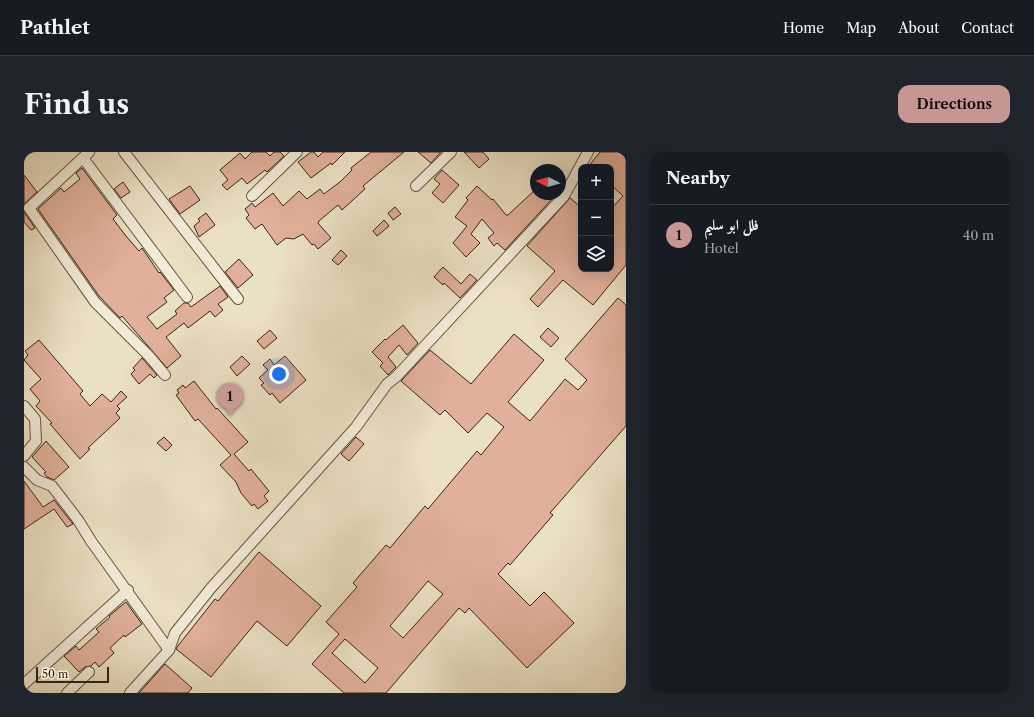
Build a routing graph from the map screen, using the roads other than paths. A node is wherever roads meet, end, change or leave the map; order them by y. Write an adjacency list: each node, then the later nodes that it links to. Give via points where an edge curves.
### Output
1 (124, 152): 9 (street)
2 (297, 152): 7 (street)
3 (450, 152): 6 (street)
4 (588, 152): 15 (street, via 564,196 387,384 356,427 206,594 175,633)
5 (86, 155): 8 (street); 10 (street, via 29,208 95,302)
6 (416, 186)
7 (252, 196)
8 (187, 297)
9 (238, 299)
10 (165, 375)
11 (24, 406): 12 (street, via 35,418 36,441)
12 (24, 456)
13 (24, 467): 14 (street, via 37,480 52,486)
14 (128, 590): 15 (street); 17 (street)
15 (169, 650): 19 (street)
16 (89, 672): 18 (street)
17 (24, 684)
18 (67, 693)
19 (130, 693)

